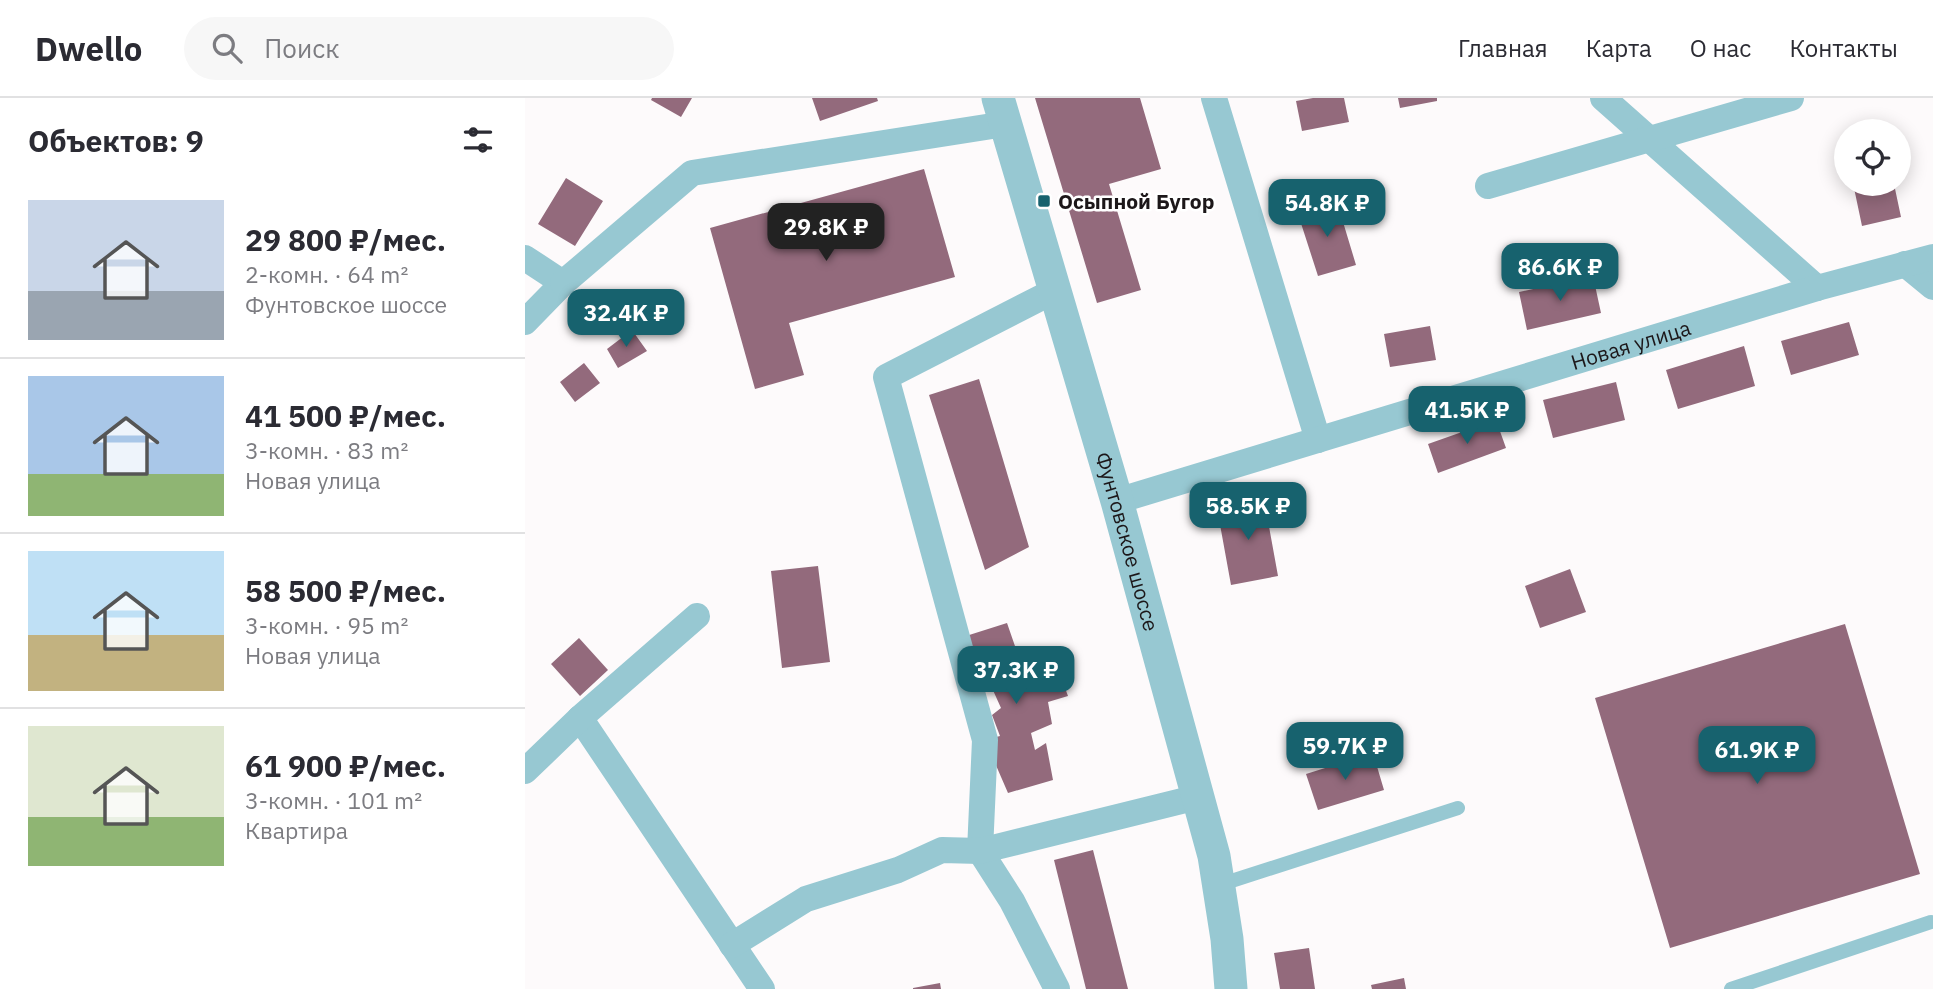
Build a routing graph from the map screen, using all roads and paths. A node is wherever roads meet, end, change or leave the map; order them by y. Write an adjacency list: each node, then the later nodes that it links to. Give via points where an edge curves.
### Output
1 (1214, 98): 15 (street)
2 (1603, 98): 5 (street)
3 (1791, 98): 5 (street)
4 (1001, 111): 10 (street, via 692,173); 13 (street, Фунтовское шоссе)
5 (1648, 139): 6 (street); 12 (street)
6 (1488, 186)
7 (1933, 257): 9 (street, Новая улица)
8 (525, 258): 10 (street)
9 (1905, 264): 11 (street); 12 (street, Новая улица)
10 (563, 283): 14 (street)
11 (1933, 287)
12 (1817, 288): 15 (street, Новая улица)
13 (1054, 291): 16 (street, Фунтовское шоссе); 22 (street, via 887,377 985,740)
14 (525, 322)
15 (1318, 440): 16 (street, Новая улица)
16 (1117, 501): 20 (street, Фунтовское шоссе)
17 (697, 616): 18 (street)
18 (580, 718): 19 (street); 25 (street)
19 (525, 771)
20 (1198, 797): 22 (street); 23 (street, Фунтовское шоссе)
21 (1458, 808): 23 (lane)
22 (980, 851): 25 (street, via 942,850 898,870 806,899); 27 (street, via 1012,901)
23 (1219, 886): 28 (street, Фунтовское шоссе)
24 (1931, 922): 29 (lane)
25 (732, 945): 26 (street)
26 (762, 989)
27 (1057, 989)
28 (1231, 989)
29 (1731, 989)

